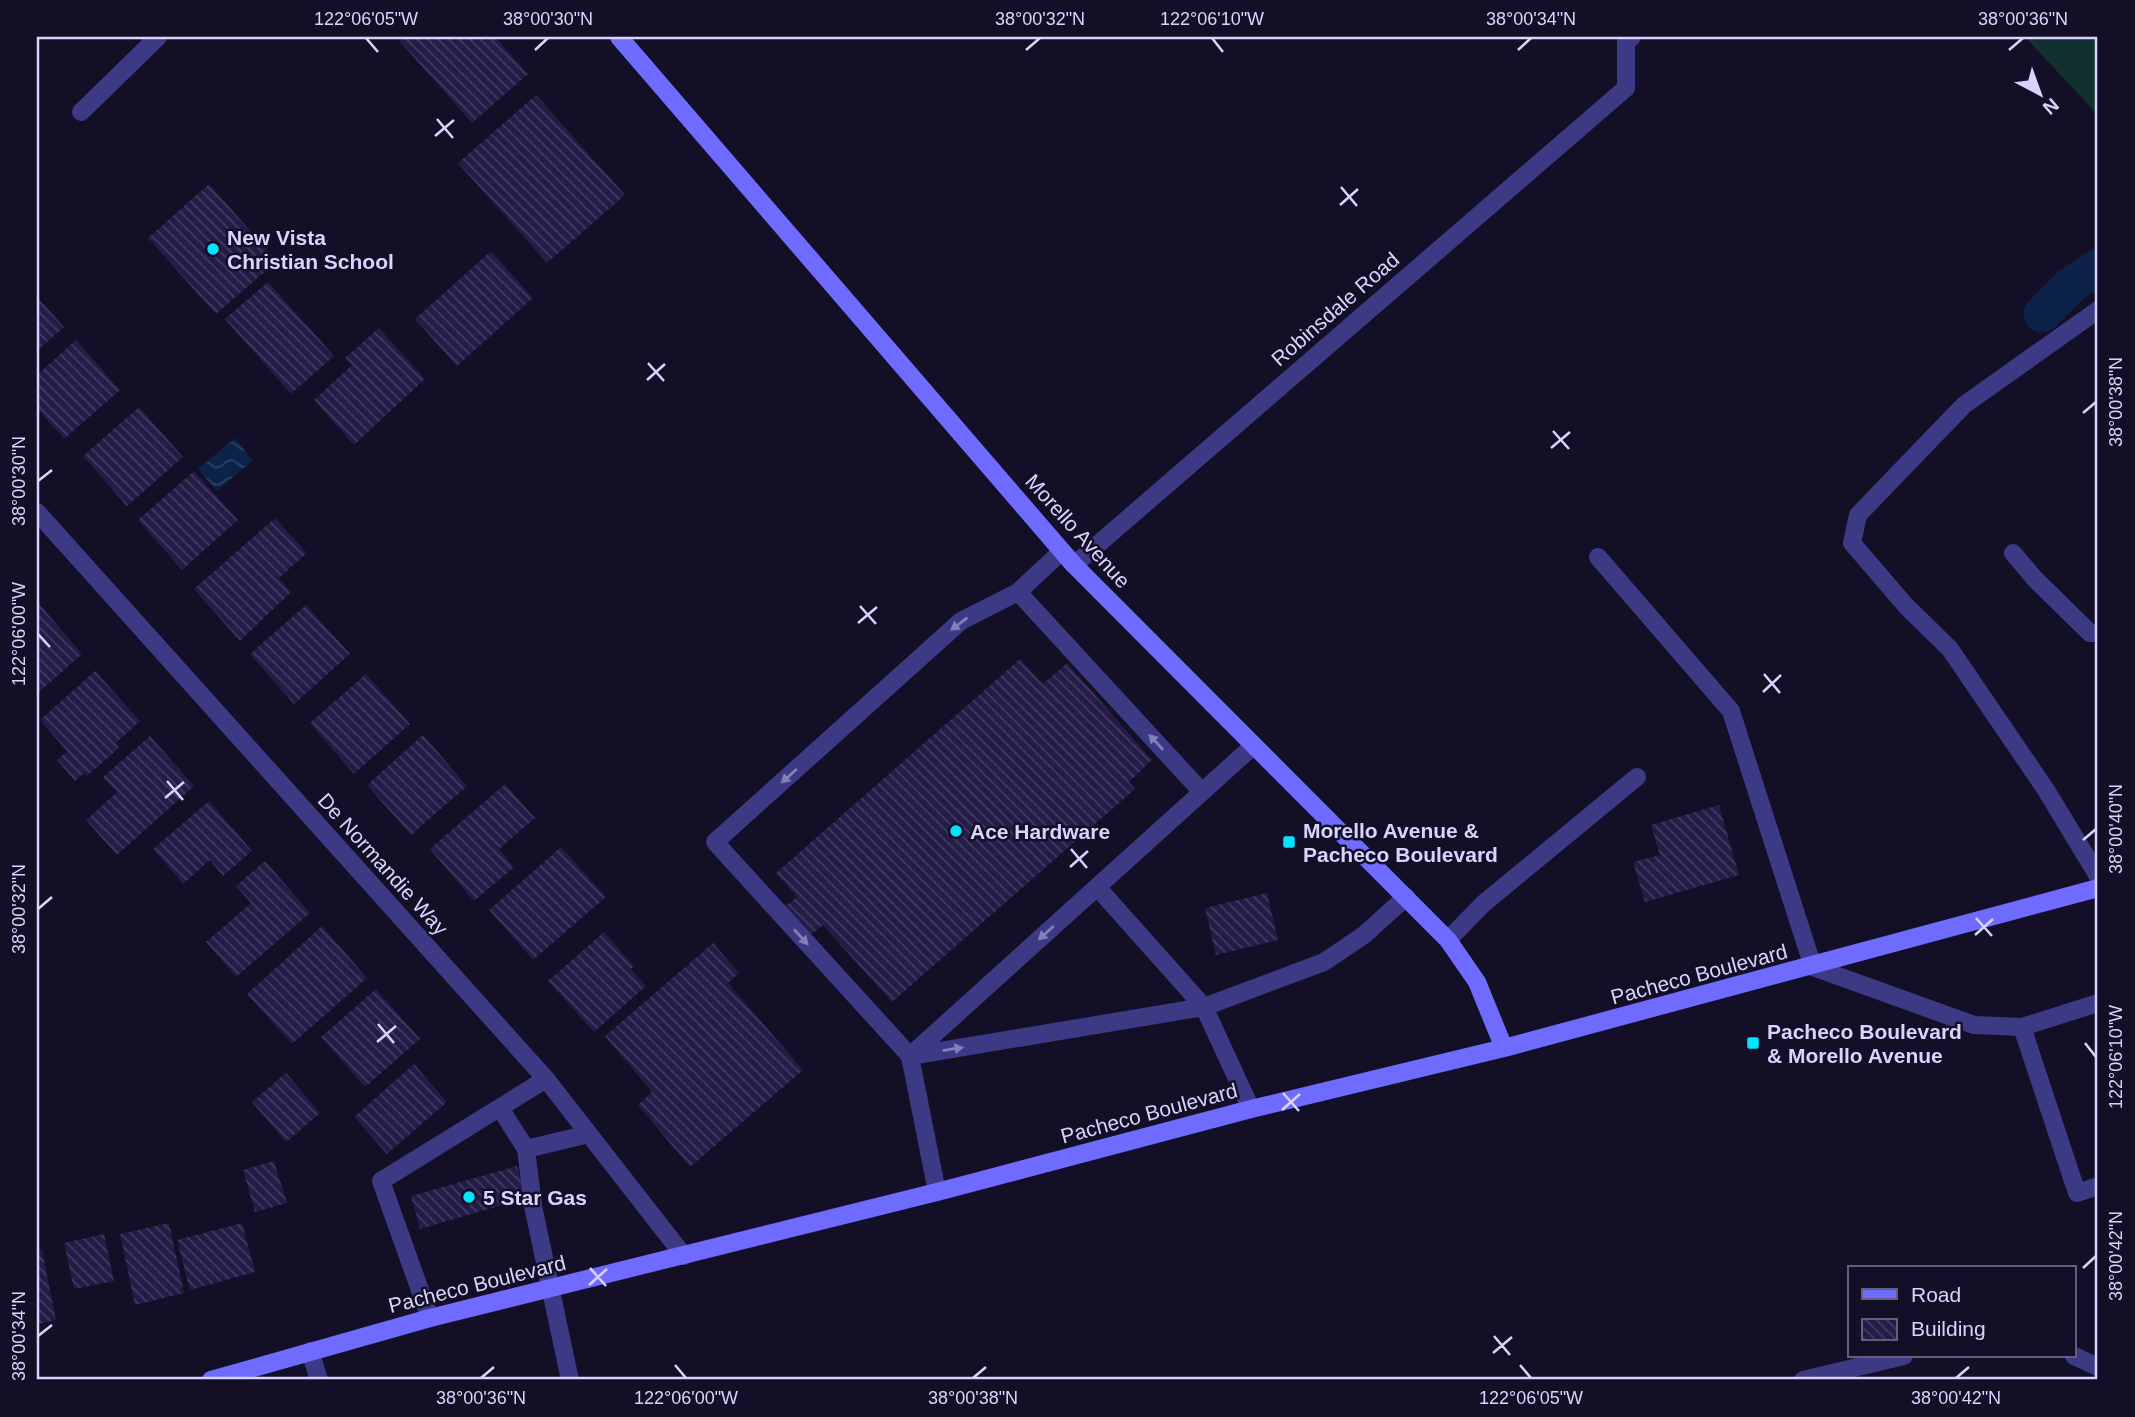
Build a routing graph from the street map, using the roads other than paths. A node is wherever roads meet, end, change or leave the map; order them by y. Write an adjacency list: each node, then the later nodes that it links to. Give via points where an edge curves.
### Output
1 (158, 37): 4 (street)
2 (619, 37): 7 (main road, Morello Avenue)
3 (1632, 37): 10 (street, Robinsdale Road, via 1626,42 1626,88)
4 (81, 111)
5 (2098, 310): 16 (street, via 1964,405 1858,515 1852,543 1950,649)
6 (37, 512): 27 (street, De Normandie Way)
7 (1062, 551): 10 (main road, Morello Avenue); 11 (street)
8 (2013, 553): 12 (street, via 2090,633)
9 (1598, 557): 21 (street, via 1731,711)
10 (1074, 565): 13 (main road, Morello Avenue)
11 (1018, 592): 15 (street, one-way to 11); 26 (street, one-way to 26, via 961,621 715,842)
12 (2098, 633)
13 (1253, 746): 15 (street); 19 (main road, Morello Avenue)
14 (1637, 776): 20 (street, via 1483,904)
15 (1202, 792): 17 (street)
16 (2098, 876)
17 (1097, 887): 23 (street); 26 (street, one-way to 26)
18 (2098, 888): 21 (main road, Pacheco Boulevard)
19 (1406, 897): 20 (main road, Morello Avenue); 23 (street, via 1324,962)
20 (1448, 940): 25 (main road, Morello Avenue, via 1477,982)
21 (1813, 967): 24 (street, via 1974,1025); 25 (main road, Pacheco Boulevard)
22 (2098, 1003): 24 (street)
23 (1204, 1007): 26 (street, one-way to 23); 29 (street)
24 (2022, 1027): 32 (street, via 2077,1193)
25 (1504, 1048): 29 (main road, Pacheco Boulevard)
26 (910, 1056): 33 (street)
27 (546, 1079): 28 (street); 30 (street, De Normandie Way)
28 (500, 1108): 31 (street); 36 (street, via 381,1181)
29 (1251, 1109): 33 (main road, Pacheco Boulevard)
30 (589, 1134): 31 (street); 34 (street, De Normandie Way)
31 (526, 1149): 35 (street, via 533,1206)
32 (2098, 1186)
33 (937, 1192): 34 (main road, Pacheco Boulevard)
34 (684, 1256): 35 (main road, Pacheco Boulevard)
35 (552, 1287): 36 (main road, Pacheco Boulevard); 43 (street)
36 (430, 1318): 37 (main road, Pacheco Boulevard)
37 (310, 1351): 41 (main road, Pacheco Boulevard); 42 (street)
38 (2076, 1357): 40 (street)
39 (1896, 1358): 44 (street)
40 (2098, 1367)
41 (211, 1380)
42 (319, 1380)
43 (570, 1380)
44 (1803, 1380)

